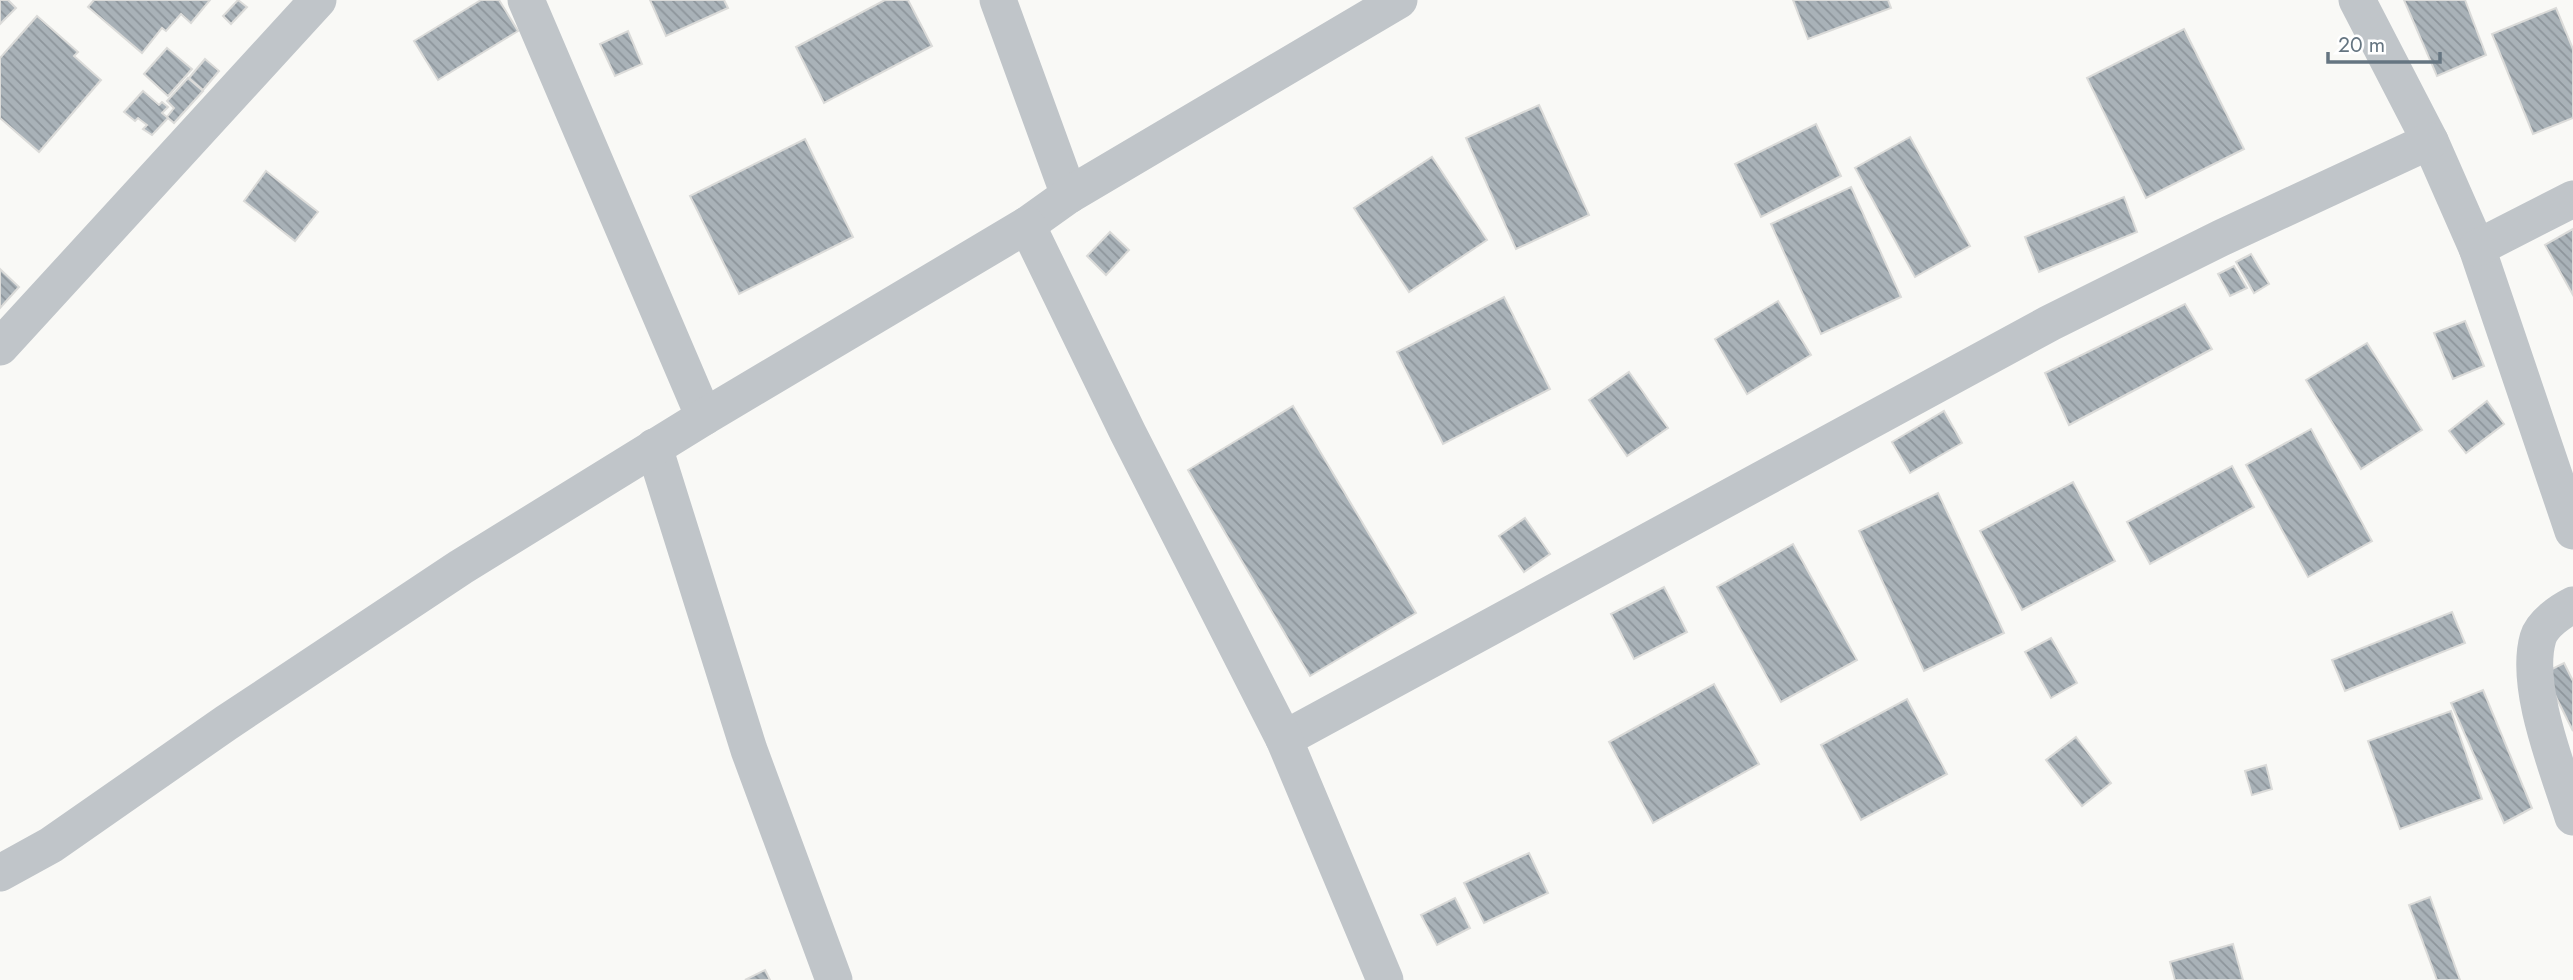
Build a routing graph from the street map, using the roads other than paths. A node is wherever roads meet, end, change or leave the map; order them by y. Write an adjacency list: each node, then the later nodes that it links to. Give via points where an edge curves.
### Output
1 (318, 0): 11 (street)
2 (527, 0): 12 (street)
3 (998, 0): 7 (street)
4 (1399, 0): 7 (street)
5 (2357, 0): 6 (street)
6 (2430, 141): 10 (street); 16 (street, via 2050,323)
7 (1069, 195): 9 (street)
8 (2573, 199): 10 (street)
9 (1027, 225): 12 (street); 16 (street)
10 (2477, 248): 14 (street)
11 (0, 347)
12 (704, 416): 13 (street)
13 (654, 447): 18 (street, via 461,567 51,845); 19 (street, via 749,750)
14 (2573, 531)
15 (2573, 605): 17 (street, via 2539,635 2534,664 2541,712)
16 (1284, 739): 20 (street)
17 (2573, 817)
18 (0, 873)
19 (834, 980)
20 (1385, 980)

